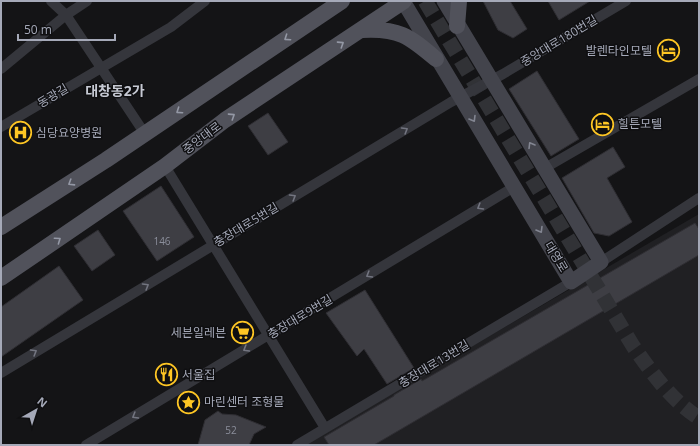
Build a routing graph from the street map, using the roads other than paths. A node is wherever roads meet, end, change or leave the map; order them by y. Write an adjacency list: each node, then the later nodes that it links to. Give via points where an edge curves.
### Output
1 (50, 1): 10 (street)
2 (87, 1): 10 (street)
3 (205, 1): 14 (street, 동광길, via 170,27)
4 (342, 1): 9 (main road)
5 (403, 1): 12 (main road, 중앙대로); 13 (main road, 대영로)
6 (444, 1): 11 (main road)
7 (459, 1): 11 (main road)
8 (626, 1): 17 (street, 중앙대로180번길)
9 (328, 7): 20 (main road, one-way to 20)
10 (66, 15): 14 (street); 15 (street)
11 (457, 26): 17 (main road)
12 (362, 30): 13 (main road, via 394,31 413,39); 21 (main road, 중앙대로, one-way to 12, via 225,120)
13 (436, 58): 18 (main road, 대영로)
14 (101, 67): 19 (street, 동광길); 20 (street)
15 (1, 69)
16 (699, 79): 22 (street)
17 (492, 80): 18 (street, 충장대로5번길); 22 (main road, one-way to 17)
18 (460, 97): 23 (main road, 대영로, one-way to 23); 26 (street, 충장대로5번길, one-way to 18)
19 (1, 127)
20 (145, 134): 25 (main road, one-way to 25)
21 (165, 166): 26 (street); 28 (main road, 중앙대로, one-way to 21)
22 (545, 168): 27 (main road)
23 (514, 187): 29 (main road, 대영로, one-way to 29); 30 (street, 충장대로9번길, one-way to 30)
24 (699, 198): 27 (street)
25 (1, 227)
26 (213, 245): 30 (street); 31 (street, 충장대로5번길, one-way to 26)
27 (601, 262): 29 (main road, 대영로)
28 (1, 278)
29 (571, 282): 32 (street, 충장대로13번길)
30 (269, 336): 32 (street); 33 (street, 충장대로9번길, one-way to 33)
31 (1, 372)
32 (325, 428): 34 (street, 충장대로13번길)
33 (86, 445)
34 (298, 445)

